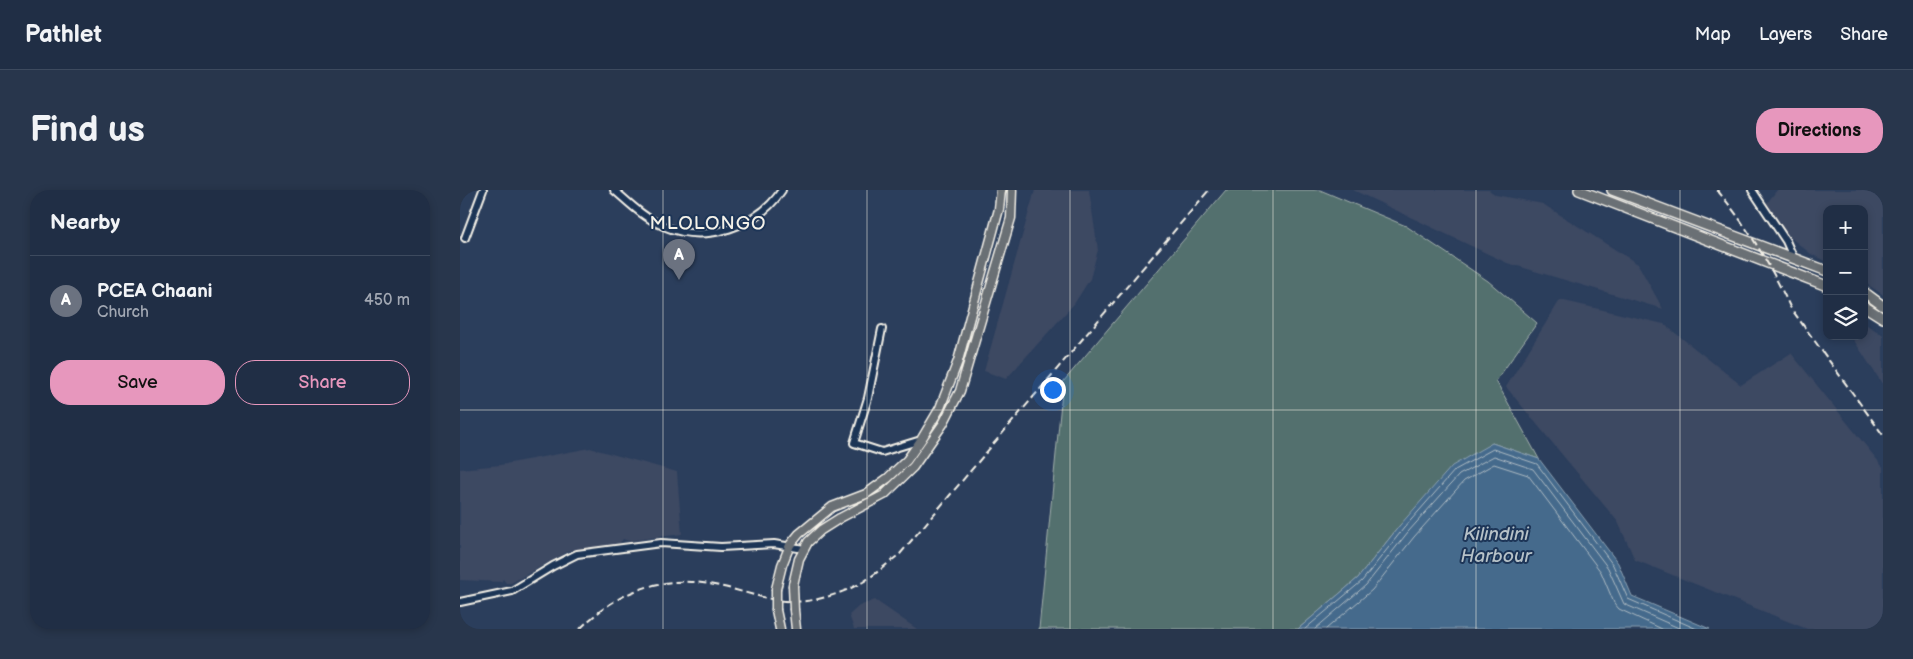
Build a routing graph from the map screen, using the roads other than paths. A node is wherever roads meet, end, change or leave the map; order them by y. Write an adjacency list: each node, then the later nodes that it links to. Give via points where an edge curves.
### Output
1 (483, 190): 9 (street)
2 (614, 190): 3 (street, via 656,222 696,233 747,222 768,208)
3 (782, 190)
4 (1001, 190): 18 (main road, via 999,209 950,387)
5 (1012, 190): 20 (main road, via 1011,218 960,391 943,424 913,467 884,495 821,530)
6 (1579, 190): 12 (highway)
7 (1612, 190): 10 (highway)
8 (1752, 190): 10 (street)
9 (465, 238)
10 (1794, 259): 11 (highway)
11 (1823, 270)
12 (1823, 284)
13 (1868, 295): 14 (highway)
14 (1883, 306)
15 (1868, 309): 16 (highway)
16 (1883, 318)
17 (882, 329): 18 (street, via 854,444 882,452)
18 (921, 440): 19 (main road, via 888,478 866,494 832,507)
19 (790, 545): 20 (street); 21 (street, via 721,546 661,542 577,554 512,591); 22 (main road, bridge, via 776,588)
20 (804, 549): 23 (main road, bridge, via 793,585)
21 (460, 602)
22 (780, 629)
23 (796, 629)

